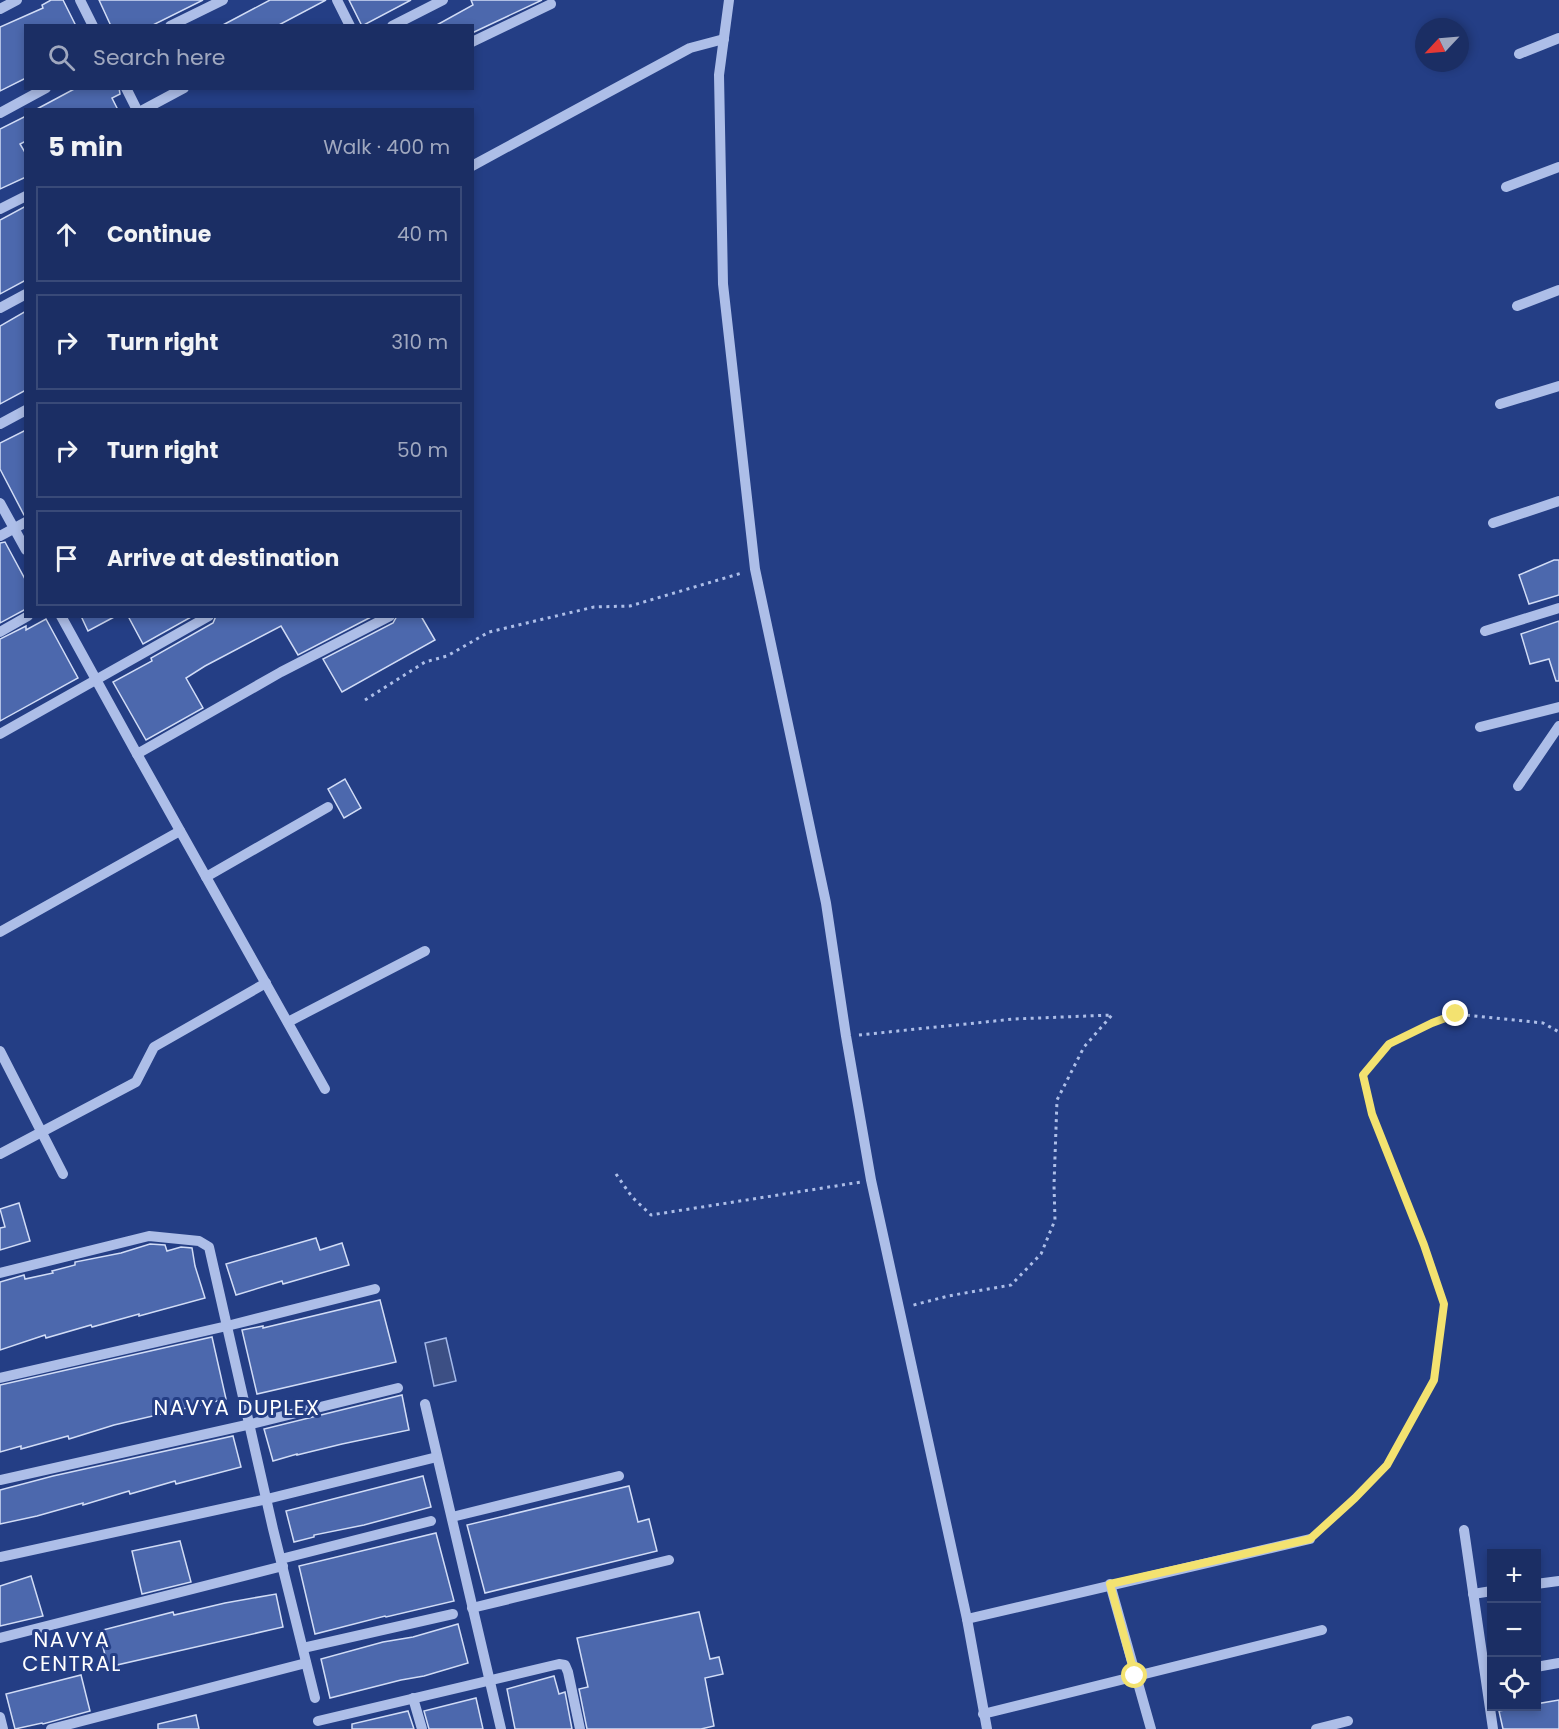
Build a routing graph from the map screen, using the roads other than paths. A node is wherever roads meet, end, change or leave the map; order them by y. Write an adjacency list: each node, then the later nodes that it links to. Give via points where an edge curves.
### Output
1 (17, 0): 8 (street)
2 (80, 0): 9 (street)
3 (223, 0): 10 (street)
4 (337, 0): 11 (street)
5 (443, 0): 12 (street)
6 (729, 0): 14 (street)
7 (551, 4): 15 (street)
8 (0, 9)
9 (92, 24)
10 (174, 24)
11 (349, 24)
12 (396, 24)
13 (1559, 38): 16 (street)
14 (724, 39): 23 (street, via 690,48); 94 (street, via 719,75 723,284 755,569 826,903 871,1180)
15 (474, 41)
16 (1519, 54)
17 (42, 90): 22 (street)
18 (127, 90): 20 (street)
19 (180, 90): 21 (street)
20 (136, 108)
21 (147, 108)
22 (0, 112)
23 (474, 165)
24 (1559, 167): 25 (street)
25 (1506, 187)
26 (24, 197): 27 (street)
27 (0, 209)
28 (1559, 290): 30 (street)
29 (24, 295): 31 (street)
30 (1517, 306)
31 (0, 308)
32 (1559, 386): 33 (street)
33 (1500, 404)
34 (24, 411): 35 (street)
35 (0, 424)
36 (1559, 501): 39 (street)
37 (0, 503): 40 (street)
38 (24, 523): 40 (street)
39 (1493, 523)
40 (14, 528): 41 (street); 42 (street)
41 (0, 536)
42 (24, 546)
43 (1559, 608): 48 (street)
44 (24, 618): 49 (street)
45 (62, 618): 50 (street)
46 (204, 618): 50 (street)
47 (386, 618): 55 (street)
48 (1485, 631)
49 (0, 632)
50 (95, 680): 54 (street); 55 (street)
51 (1559, 707): 53 (street)
52 (1559, 726): 56 (street)
53 (1480, 727)
54 (0, 734)
55 (137, 754): 58 (street)
56 (1518, 786)
57 (328, 807): 59 (street)
58 (180, 831): 59 (street); 60 (street)
59 (206, 877): 62 (street)
60 (0, 932)
61 (424, 951): 63 (street)
62 (266, 983): 63 (street); 66 (street, via 154,1047 136,1082)
63 (288, 1022): 65 (street)
64 (0, 1051): 66 (street)
65 (326, 1089)
66 (42, 1132): 67 (street); 68 (street)
67 (0, 1154)
68 (63, 1174)
69 (0, 1273): 71 (street, via 149,1236 199,1241 209,1247)
70 (375, 1289): 71 (street)
71 (227, 1326): 72 (street); 75 (street)
72 (0, 1378)
73 (398, 1388): 75 (street)
74 (425, 1404): 76 (street)
75 (251, 1424): 78 (street); 79 (street)
76 (437, 1457): 79 (street); 80 (street)
77 (619, 1476): 80 (street)
78 (0, 1480)
79 (267, 1499): 84 (street); 86 (street)
80 (452, 1517): 92 (street)
81 (431, 1521): 86 (street)
82 (1464, 1530): 91 (street)
83 (1310, 1539): 89 (street)
84 (0, 1557)
85 (669, 1560): 92 (street)
86 (282, 1563): 96 (street); 97 (street)
87 (1559, 1581): 88 (street)
88 (1541, 1583)
89 (1110, 1584): 94 (street); 102 (street)
90 (1487, 1592): 91 (street)
91 (1473, 1594): 101 (street)
92 (472, 1608): 103 (street)
93 (453, 1614): 97 (street)
94 (967, 1619): 107 (street)
95 (1322, 1630): 102 (street)
96 (0, 1638)
97 (303, 1648): 98 (street)
98 (306, 1663): 104 (street); 112 (street)
99 (1559, 1664): 100 (street)
100 (1541, 1666)
101 (1487, 1671)
102 (1135, 1676): 107 (street); 117 (street)
103 (490, 1680): 105 (street); 114 (street); 115 (street, via 565,1665)
104 (315, 1698)
105 (413, 1698): 110 (street); 113 (street)
106 (1491, 1711): 119 (street)
107 (983, 1714): 116 (street)
108 (0, 1717): 111 (street)
109 (1348, 1720): 118 (street)
110 (318, 1721)
111 (3, 1729)
112 (51, 1729)
113 (422, 1729)
114 (501, 1729)
115 (580, 1729)
116 (987, 1729)
117 (1151, 1729)
118 (1316, 1729)
119 (1493, 1729)

